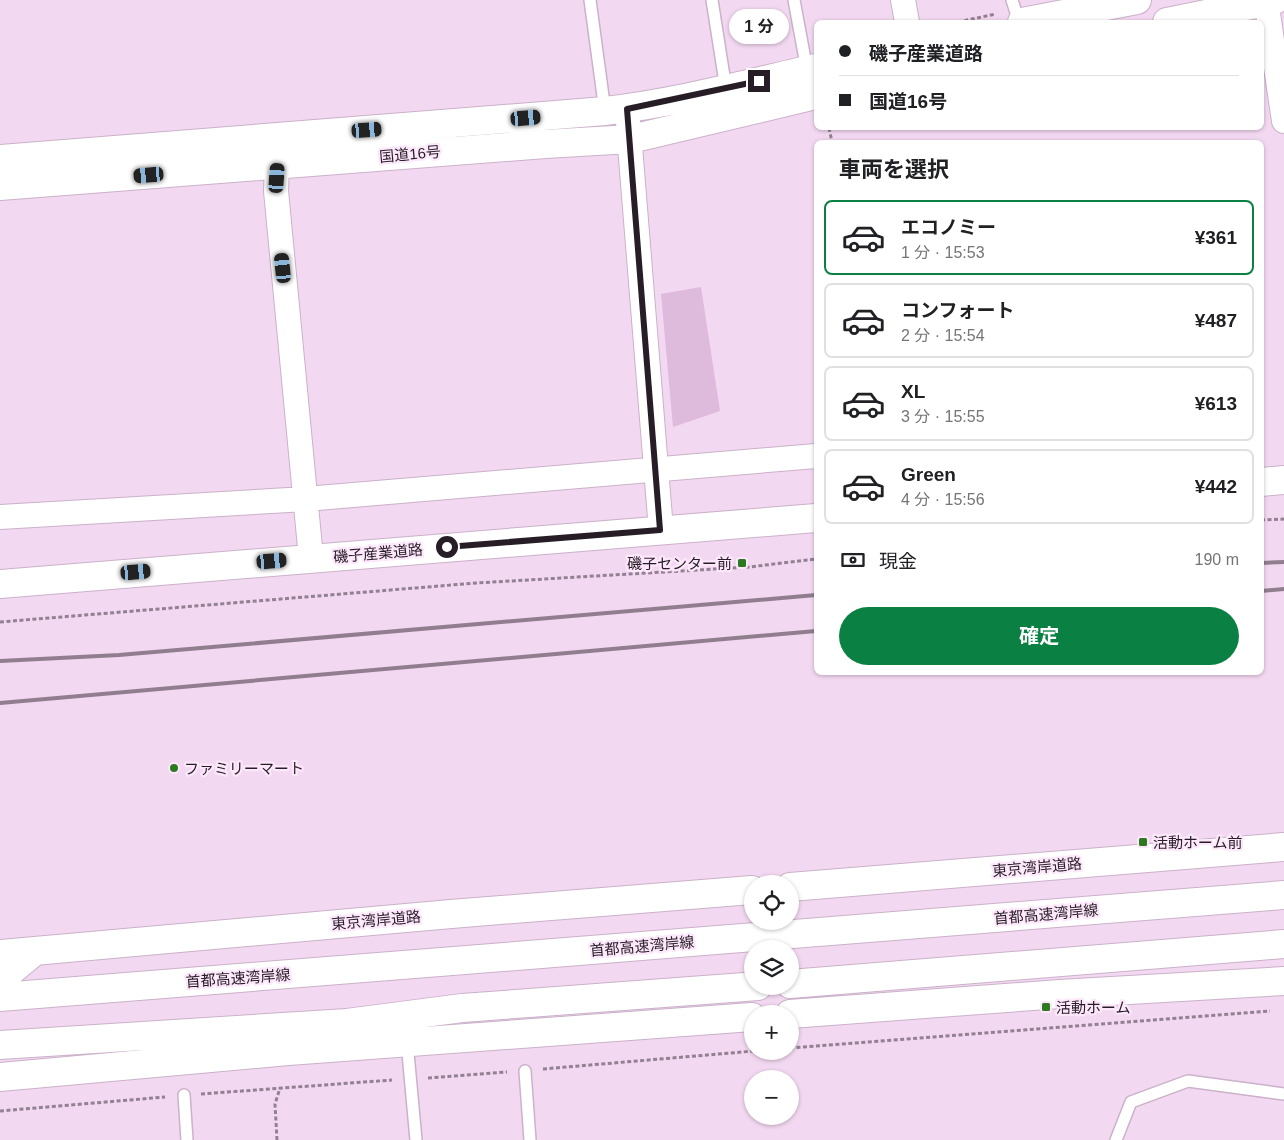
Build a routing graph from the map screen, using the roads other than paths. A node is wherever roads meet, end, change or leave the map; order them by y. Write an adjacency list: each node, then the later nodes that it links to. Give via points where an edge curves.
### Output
1 (590, 0): 15 (lane)
2 (712, 0): 13 (lane)
3 (794, 0): 12 (lane)
4 (903, 0): 8 (street)
5 (1012, 0): 9 (lane)
6 (1137, 0): 10 (main road)
7 (1269, 1): 11 (main road); 16 (street)
8 (907, 20)
9 (1020, 20)
10 (1032, 20)
11 (1177, 20)
12 (812, 69): 13 (main road, 国道16号)
13 (726, 88): 15 (main road, 国道16号)
14 (814, 96): 17 (main road, 国道16号)
15 (616, 110): 17 (street); 18 (main road, 国道16号)
16 (1284, 121)
17 (631, 139): 19 (main road, 国道16号); 22 (street)
18 (0, 159)
19 (278, 165): 20 (main road, 国道16号); 25 (street, via 276,191)
20 (0, 186)
21 (814, 456): 22 (street)
22 (656, 469): 25 (street); 28 (street)
23 (1284, 480): 24 (main road)
24 (1264, 482)
25 (306, 499): 26 (street); 29 (street)
26 (0, 517)
27 (814, 518): 28 (main road, 磯子産業道路)
28 (660, 530): 29 (main road, 磯子産業道路)
29 (311, 558): 30 (main road, 磯子産業道路)
30 (0, 584)
31 (1284, 847): 32 (main road, 東京湾岸道路)
32 (799, 885)
33 (744, 891): 36 (main road, 東京湾岸道路)
34 (1284, 895): 42 (main road, 首都高速湾岸線)
35 (1284, 944): 40 (main road)
36 (35, 951): 37 (main road, 東京湾岸道路); 38 (main road)
37 (0, 954)
38 (0, 980)
39 (1284, 981): 43 (main road)
40 (799, 983)
41 (744, 987): 46 (main road, via 462,1008 347,1023)
42 (0, 997)
43 (799, 1013)
44 (744, 1018): 45 (main road)
45 (407, 1042): 49 (main road); 54 (lane)
46 (0, 1045)
47 (0, 1050): 49 (main road, via 8,1060)
48 (525, 1071): 55 (lane)
49 (43, 1074): 50 (main road)
50 (0, 1078)
51 (1284, 1094): 56 (lane, via 1188,1081 1132,1102)
52 (184, 1095): 53 (lane)
53 (187, 1140)
54 (416, 1140)
55 (530, 1140)
56 (1116, 1140)

